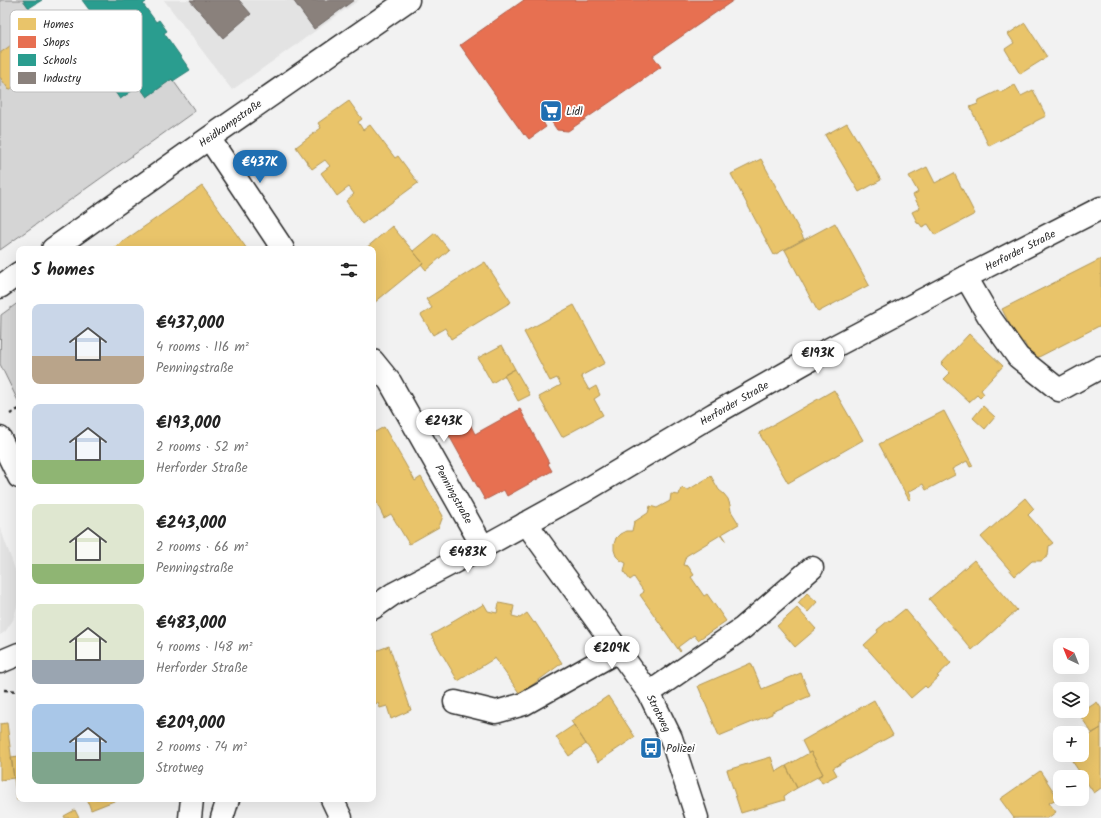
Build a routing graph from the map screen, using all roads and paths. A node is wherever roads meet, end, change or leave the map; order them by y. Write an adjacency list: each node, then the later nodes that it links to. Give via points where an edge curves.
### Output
1 (408, 0): 2 (street, Heidkampstraße)
2 (209, 138): 4 (street, Heidkampstraße); 5 (street)
3 (1101, 208): 7 (street, Herforder Straße)
4 (57, 246)
5 (281, 246)
6 (16, 275): 8 (street)
7 (966, 277): 10 (street, via 988,315 1018,357 1059,390); 13 (street, Herforder Straße, via 822,353)
8 (0, 287)
9 (376, 365): 14 (street, Penningstraße, via 390,382)
10 (1101, 367)
11 (0, 438): 12 (street)
12 (16, 470)
13 (526, 523): 14 (street, Herforder Straße); 17 (street, Strotweg)
14 (484, 547): 16 (street, Herforder Straße)
15 (812, 568): 22 (street, via 743,628)
16 (383, 598)
17 (618, 651): 22 (street, Strotweg); 23 (street, via 524,704 496,712)
18 (16, 655): 19 (street)
19 (0, 662)
20 (0, 689): 21 (path)
21 (16, 691)
22 (649, 693): 30 (street, Strotweg, via 671,738)
23 (455, 702)
24 (192, 802): 27 (street)
25 (227, 802): 28 (street)
26 (333, 802): 29 (street)
27 (190, 818)
28 (222, 818)
29 (341, 818)
30 (697, 818)

